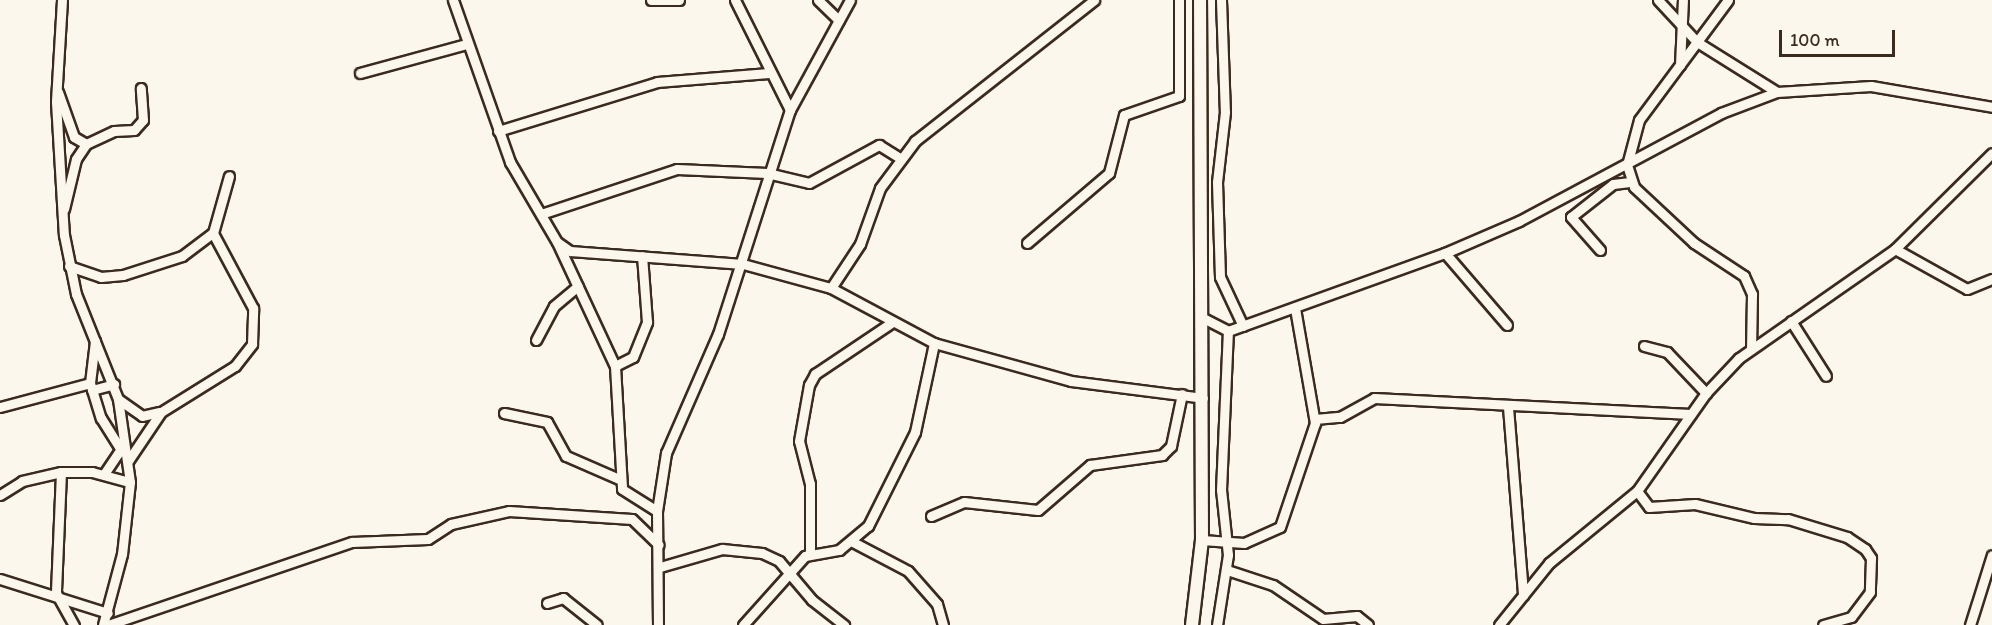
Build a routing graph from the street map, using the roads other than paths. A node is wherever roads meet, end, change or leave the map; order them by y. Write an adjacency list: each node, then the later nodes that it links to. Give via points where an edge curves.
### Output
1 (62, 0): 22 (street)
2 (453, 0): 18 (street)
3 (651, 0): 4 (street)
4 (679, 0)
5 (735, 0): 21 (street)
6 (818, 0): 15 (street)
7 (850, 0): 15 (street)
8 (1094, 0): 30 (street, via 939,120)
9 (1179, 0): 39 (street, via 1179,96 1124,115 1109,173)
10 (1200, 0): 50 (main road)
11 (1221, 0): 54 (street, via 1225,112 1217,182 1220,277)
12 (1658, 0): 16 (street)
13 (1683, 0): 16 (street)
14 (1728, 0): 17 (street)
15 (839, 20): 26 (street)
16 (1682, 29): 17 (street); 19 (street)
17 (1697, 42): 19 (street); 24 (street)
18 (467, 44): 20 (street); 27 (street)
19 (1680, 68): 31 (street, via 1639,120)
20 (360, 73)
21 (769, 73): 26 (street); 27 (street, via 657,82)
22 (57, 87): 28 (street, via 74,137); 36 (street)
23 (141, 88): 28 (street, via 146,115 137,128)
24 (1777, 92): 25 (street, via 1871,86); 31 (street, via 1720,113)
25 (1992, 107)
26 (790, 110): 32 (street)
27 (498, 131): 35 (street)
28 (86, 144): 36 (street, via 76,159)
29 (1992, 153): 40 (street)
30 (902, 159): 32 (street, via 879,145 812,182); 48 (street, via 880,188 860,244)
31 (1627, 165): 34 (street); 42 (street)
32 (767, 173): 35 (street, via 664,171); 44 (street)
33 (229, 176): 37 (street)
34 (1630, 182): 41 (street, via 1613,183 1571,217); 60 (street, via 1694,243 1744,276 1752,294)
35 (541, 214): 38 (street)
36 (62, 217): 45 (street)
37 (213, 233): 45 (street, via 192,252 123,274 100,278); 71 (street, via 253,308 252,344 235,366)
38 (557, 242): 43 (street, via 587,256); 47 (street)
39 (1027, 243)
40 (1895, 249): 46 (street, via 1966,289); 51 (street)
41 (1600, 250)
42 (1445, 253): 49 (street); 53 (street)
43 (642, 256): 44 (street); 61 (street, via 647,322 633,357)
44 (743, 264): 48 (street); 83 (street, via 666,453)
45 (69, 266): 56 (street)
46 (1992, 279)
47 (578, 286): 57 (street, via 554,306); 61 (street)
48 (831, 288): 52 (street)
49 (1295, 308): 54 (street); 74 (street)
50 (1203, 318): 55 (street); 67 (main road)
51 (1791, 321): 60 (street); 62 (street)
52 (891, 323): 58 (street); 89 (street, via 815,374 809,385 799,441 810,484)
53 (1507, 325)
54 (1243, 327): 55 (street)
55 (1228, 332): 87 (street, via 1221,490)
56 (95, 340): 63 (street); 64 (street)
57 (536, 340)
58 (934, 343): 66 (street, via 1071,381); 86 (street, via 915,432 868,526)
59 (1644, 345): 65 (street, via 1667,352)
60 (1751, 349): 65 (street)
61 (615, 366): 79 (street)
62 (1826, 376)
63 (114, 384): 64 (street); 68 (street)
64 (91, 387): 69 (street); 75 (street)
65 (1706, 393): 73 (street)
66 (1182, 394): 67 (street); 84 (street, via 1171,446 1162,455 1100,461 1038,510 964,502)
67 (1203, 398): 85 (main road)
68 (118, 399): 71 (street, via 142,416); 75 (street)
69 (0, 407)
70 (1508, 407): 73 (street); 74 (street, via 1374,398 1340,417); 96 (street)
71 (161, 412): 76 (street)
72 (504, 414): 79 (street, via 547,422 566,456)
73 (1691, 414): 81 (street)
74 (1315, 419): 87 (street, via 1280,527 1258,539)
75 (123, 446): 76 (street); 78 (street)
76 (128, 461): 80 (street)
77 (61, 472): 78 (street); 82 (street, via 22,481); 95 (street)
78 (104, 474): 80 (street)
79 (619, 479): 83 (street, via 628,497)
80 (130, 482): 98 (street, via 128,524)
81 (1637, 491): 96 (street, via 1549,563); 112 (street, via 1649,507 1695,504 1754,518 1788,519 1847,537 1865,549 1871,558 1870,592 1851,617)
82 (0, 495)
83 (657, 511): 88 (street)
84 (931, 516)
85 (1202, 540): 87 (street); 108 (main road)
86 (850, 542): 89 (street, via 835,552); 107 (street, via 908,571 937,604)
87 (1227, 543): 93 (street)
88 (659, 545): 91 (street); 102 (street, via 632,519 509,511 451,524 428,539 352,542)
89 (810, 554): 92 (street)
90 (1992, 555): 113 (street)
91 (660, 567): 92 (street, via 722,549 745,549); 99 (street)
92 (788, 570): 105 (street); 106 (street, via 812,600)
93 (1227, 570): 109 (street); 110 (street, via 1274,585 1315,616 1357,616)
94 (0, 579): 95 (street)
95 (56, 593): 98 (street); 100 (street)
96 (1523, 595): 111 (street)
97 (547, 603): 103 (street, via 569,601)
98 (108, 613): 101 (street)
99 (658, 624): 104 (street)
100 (74, 625)
101 (103, 625)
102 (108, 625)
103 (597, 625)
104 (670, 625)
105 (743, 625)
106 (844, 625)
107 (943, 625)
108 (1192, 625)
109 (1217, 625)
110 (1368, 625)
111 (1499, 625)
112 (1823, 625)
113 (1970, 625)

